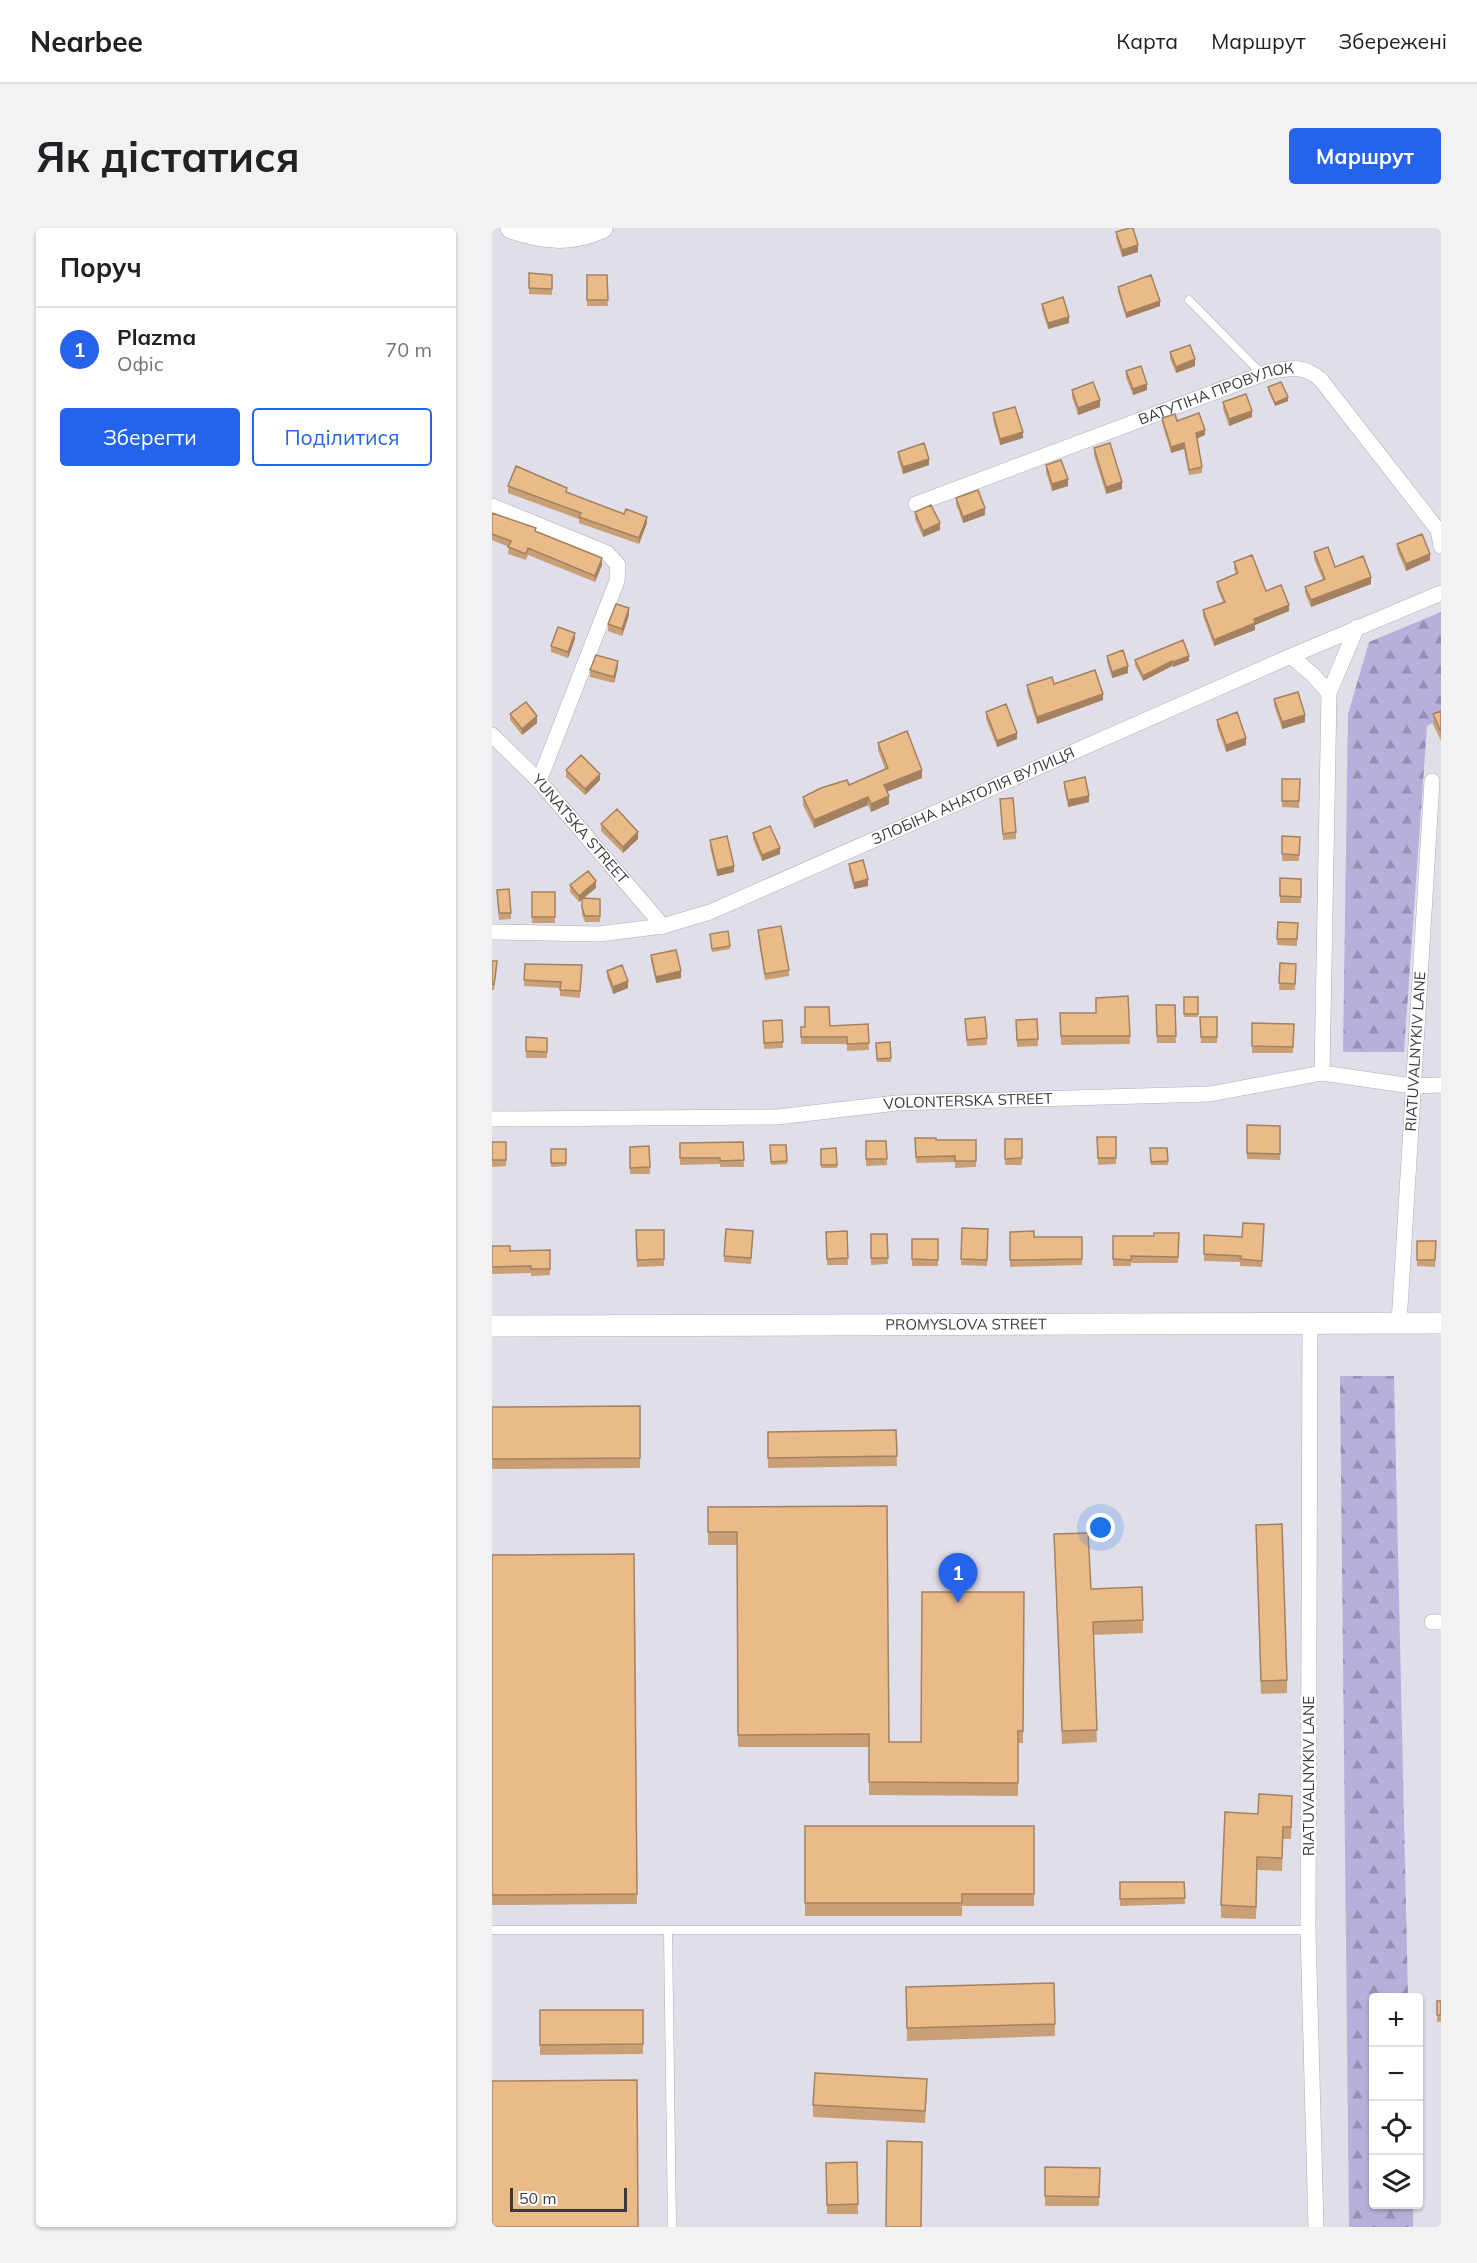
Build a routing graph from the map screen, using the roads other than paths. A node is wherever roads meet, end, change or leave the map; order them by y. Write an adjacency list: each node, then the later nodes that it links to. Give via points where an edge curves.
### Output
1 (511, 228): 2 (street, via 548,238 576,238)
2 (602, 228)
3 (1189, 300): 4 (lane)
4 (1262, 374): 5 (street, ВАТУТІНА ПРОВУЛОК); 7 (street, ВАТУТІНА ПРОВУЛОК, via 1298,367 1321,380 1438,530)
5 (916, 504)
6 (492, 506): 13 (street, via 607,553 618,566 617,581)
7 (1441, 546)
8 (1441, 593): 9 (street, ЗЛОБІНА АНАТОЛІЯ ВУЛИЦЯ)
9 (1357, 627): 10 (street, ЗЛОБІНА АНАТОЛІЯ ВУЛИЦЯ); 11 (street)
10 (1291, 656): 11 (street); 15 (street, ЗЛОБІНА АНАТОЛІЯ ВУЛИЦЯ, via 710,912)
11 (1329, 693): 17 (street)
12 (492, 735): 13 (street, YUNATSKA STREET)
13 (539, 781): 15 (street, YUNATSKA STREET)
14 (1432, 781): 19 (street, RIATUVALNYKIV LANE)
15 (663, 926): 16 (street, ЗЛОБІНА АНАТОЛІЯ ВУЛИЦЯ, via 599,934)
16 (492, 932)
17 (1322, 1073): 19 (street, VOLONTERSKA STREET); 20 (street, VOLONTERSKA STREET, via 1210,1094 897,1103 777,1117)
18 (1441, 1085): 19 (street, VOLONTERSKA STREET)
19 (1412, 1086): 23 (street, RIATUVALNYKIV LANE)
20 (492, 1119)
21 (1441, 1323): 23 (street, PROMYSLOVA STREET)
22 (1310, 1324): 23 (street, PROMYSLOVA STREET); 24 (street, PROMYSLOVA STREET); 27 (street, RIATUVALNYKIV LANE)
23 (1399, 1324)
24 (492, 1326)
25 (492, 1930): 26 (lane)
26 (668, 1930): 27 (lane); 28 (lane)
27 (1308, 1930): 29 (street, RIATUVALNYKIV LANE)
28 (672, 2227)
29 (1316, 2227)

